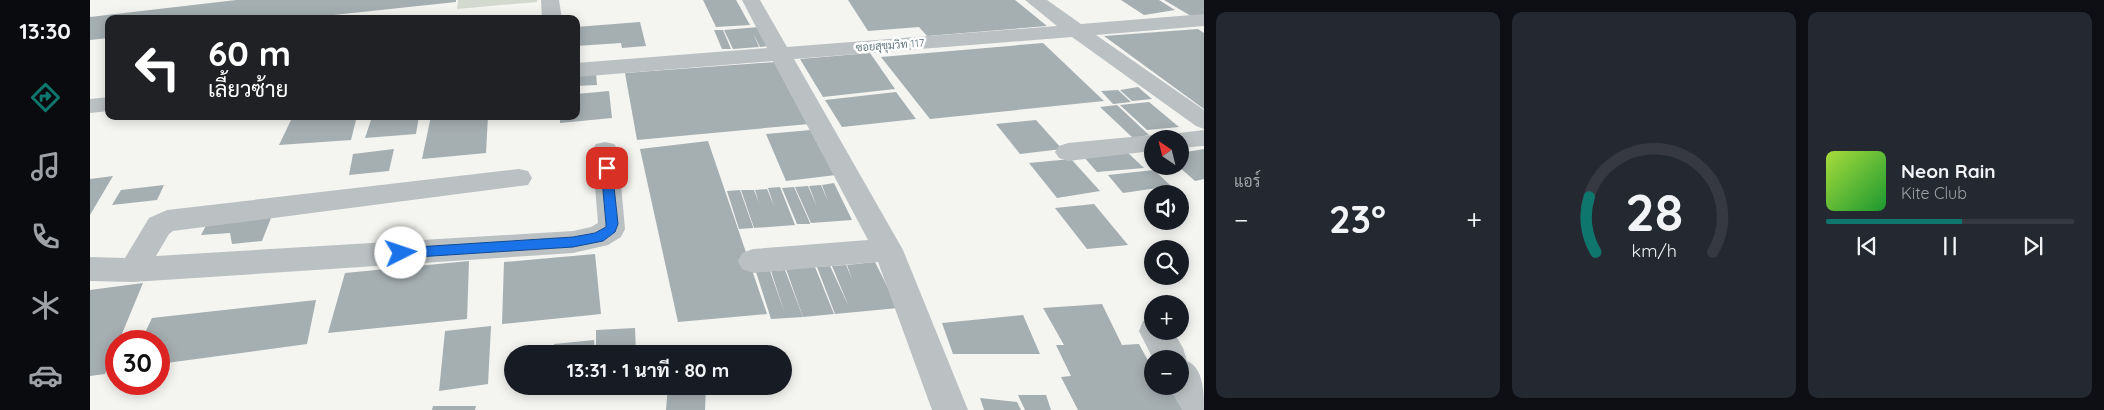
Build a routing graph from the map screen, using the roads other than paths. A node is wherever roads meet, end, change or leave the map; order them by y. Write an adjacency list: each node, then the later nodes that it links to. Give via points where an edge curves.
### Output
1 (550, 0): 4 (street)
2 (752, 0): 7 (street)
3 (1034, 0): 6 (street)
4 (552, 15)
5 (1204, 20): 6 (street, ซอยสุขุมวิท 117)
6 (1077, 30): 7 (street, ซอยสุขุมวิท 117); 11 (street)
7 (782, 53): 8 (street, ซอยสุขุมวิท 117); 18 (street)
8 (580, 70)
9 (105, 104): 10 (street)
10 (90, 106)
11 (1204, 121)
12 (1204, 138): 13 (street)
13 (1189, 139)
14 (1144, 144): 16 (street)
15 (605, 150): 21 (street, via 612,224 611,229 598,238)
16 (1068, 152)
17 (519, 178): 21 (street, via 167,221 159,226)
18 (888, 250): 19 (street); 23 (street)
19 (753, 261)
20 (90, 268): 21 (street)
21 (133, 270)
22 (1189, 389): 24 (street)
23 (950, 410)
24 (1201, 410)

